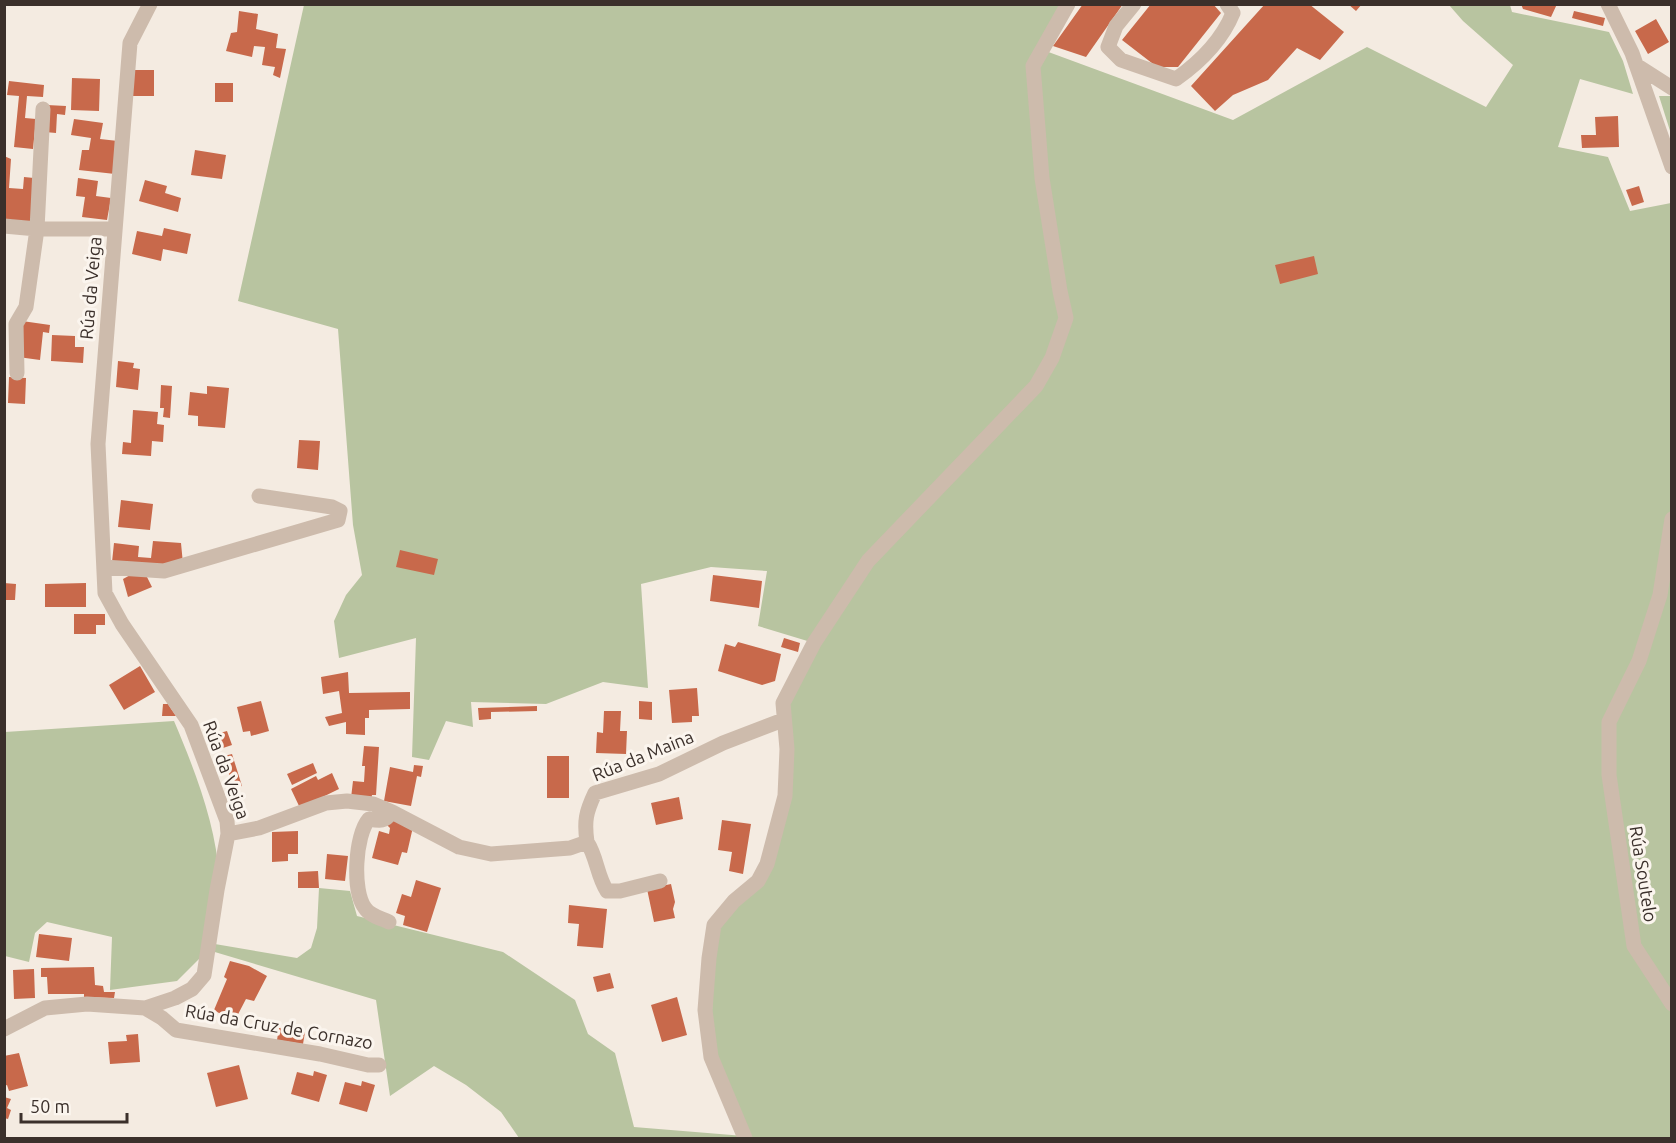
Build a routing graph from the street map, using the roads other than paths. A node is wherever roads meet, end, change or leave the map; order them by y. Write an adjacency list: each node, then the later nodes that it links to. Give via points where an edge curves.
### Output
1 (150, 4): 11 (street, Rúa da Veiga, via 130,43)
2 (1068, 4): 17 (street, via 1033,66 1042,178 1066,318 1052,358 1036,386 868,561 792,683 783,703)
3 (1134, 4): 4 (street, via 1116,26 1108,47 1121,60 1176,79 1196,65 1228,27 1233,13)
4 (1227, 4)
5 (1608, 4): 6 (street)
6 (1636, 65): 7 (street); 9 (street)
7 (1671, 88)
8 (43, 110): 12 (street)
9 (1671, 167)
10 (4, 226): 12 (street, Rúa da Veiga)
11 (115, 228): 12 (street, Rúa da Veiga); 16 (street, Rúa da Veiga, via 98,444)
12 (37, 229): 13 (street, via 26,307 16,324)
13 (17, 373)
14 (260, 496): 16 (street, via 332,507 340,511 338,520 164,571)
15 (1671, 519): 23 (street, Rúa Soutelo, via 1660,595 1639,661 1609,722 1609,775 1635,946)
16 (104, 567): 19 (street, Rúa da Veiga, via 105,593 191,725 227,821)
17 (783, 720): 20 (street, Rúa da Maina, via 659,774 595,794 584,823); 28 (street, via 787,749 785,796 767,864 758,881 714,925 709,958 705,1010 711,1057)
18 (392, 812): 19 (street, via 347,801); 20 (street, via 459,847 491,854 570,848); 22 (street, via 387,819 369,819 363,825 357,873 364,908)
19 (228, 834): 25 (street, Rúa da Veiga, via 204,975 192,989)
20 (587, 842): 21 (street, Rúa da Maina, via 607,891)
21 (660, 881)
22 (389, 922)
23 (1666, 990): 24 (street, Rúa Soutelo)
24 (1671, 1005)
25 (146, 1008): 26 (street, via 87,1004 45,1008); 27 (street, Rúa da Cruz de Cornazo, via 176,1030)
26 (4, 1029)
27 (379, 1065)
28 (745, 1138)

